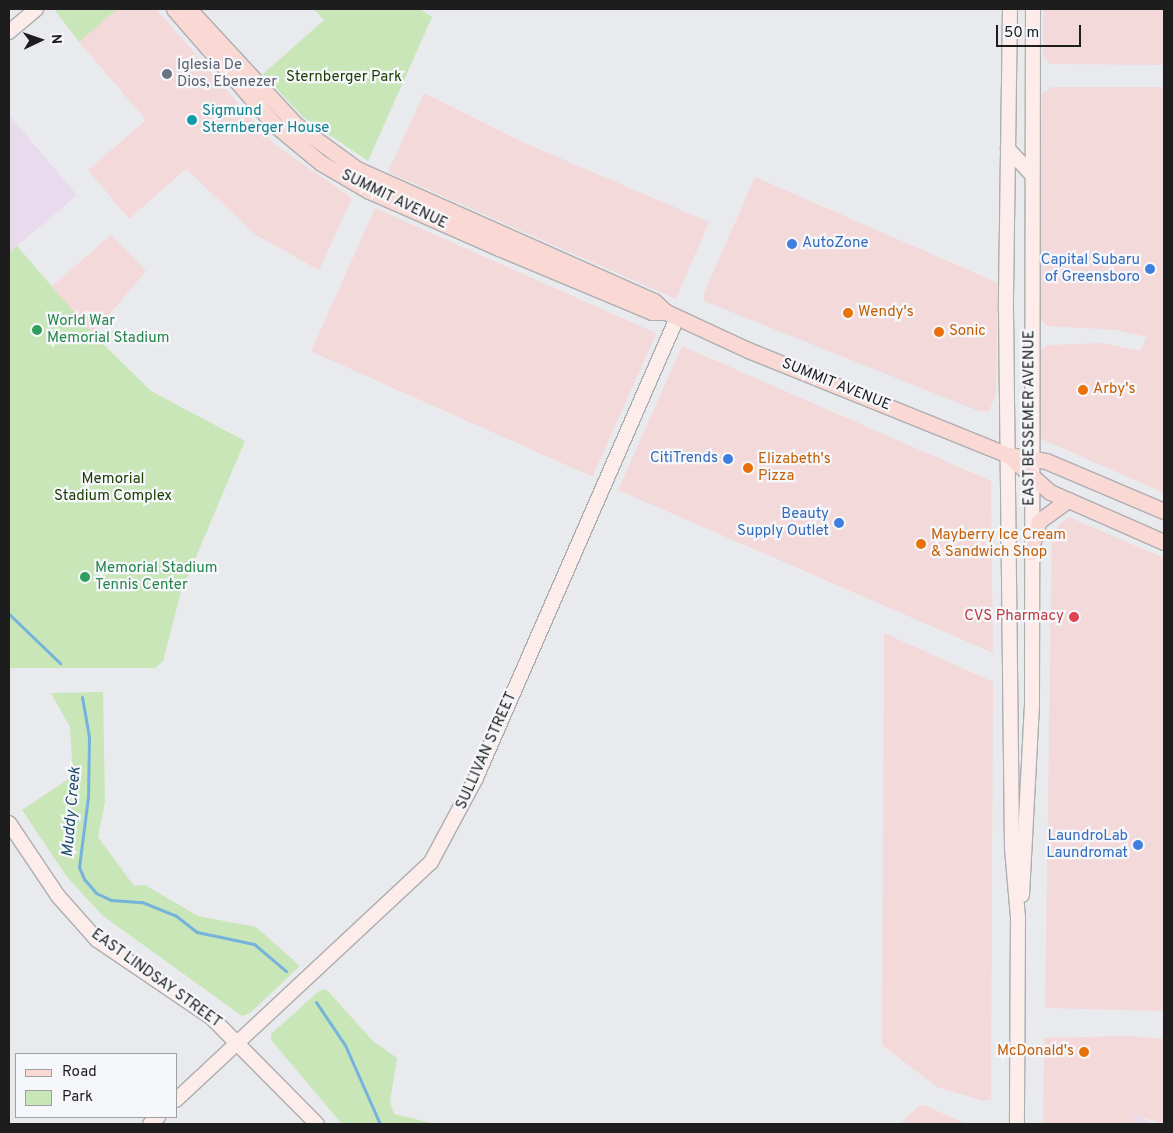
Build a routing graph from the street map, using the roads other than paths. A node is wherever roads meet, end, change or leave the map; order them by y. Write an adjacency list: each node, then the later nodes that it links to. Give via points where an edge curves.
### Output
1 (36, 9): 6 (main road)
2 (174, 9): 9 (main road, SUMMIT AVENUE, via 276,125 321,163 369,191 499,248 625,302)
3 (189, 9): 9 (main road, SUMMIT AVENUE, via 295,124 336,155 402,190 654,301)
4 (1010, 9): 7 (main road, EAST BESSEMER AVENUE)
5 (1033, 9): 8 (main road, EAST BESSEMER AVENUE)
6 (9, 32)
7 (1008, 149): 8 (main road); 10 (main road, EAST BESSEMER AVENUE)
8 (1032, 175): 11 (main road, EAST BESSEMER AVENUE)
9 (672, 315): 10 (main road, SUMMIT AVENUE); 23 (main road, SULLIVAN STREET, via 446,837 431,862 400,893)
10 (1008, 456): 11 (main road, SUMMIT AVENUE); 12 (main road, SUMMIT AVENUE); 17 (main road, EAST BESSEMER AVENUE)
11 (1029, 458): 12 (main road, EAST BESSEMER AVENUE); 14 (main road, SUMMIT AVENUE, via 1046,461)
12 (1029, 478): 13 (main road, SUMMIT AVENUE); 16 (main road, EAST BESSEMER AVENUE)
13 (1068, 500): 15 (main road, SUMMIT AVENUE); 16 (main road, via 1039,522)
14 (1164, 511)
15 (1164, 542)
16 (1030, 552): 19 (main road, EAST BESSEMER AVENUE)
17 (1009, 673): 18 (main road, EAST BESSEMER AVENUE); 19 (main road, via 1023,686)
18 (1009, 714): 20 (main road, via 1020,752); 22 (main road, EAST BESSEMER AVENUE, via 1012,848)
19 (1031, 723): 20 (main road, EAST BESSEMER AVENUE)
20 (1030, 762): 22 (main road, EAST BESSEMER AVENUE, via 1027,860)
21 (9, 823): 23 (main road, EAST LINDSAY STREET, via 58,896 97,940)
22 (1018, 917): 26 (main road, EAST BESSEMER AVENUE)
23 (239, 1042): 24 (main road, SULLIVAN STREET); 25 (main road, EAST LINDSAY STREET)
24 (178, 1098)
25 (317, 1124)
26 (1017, 1124)

